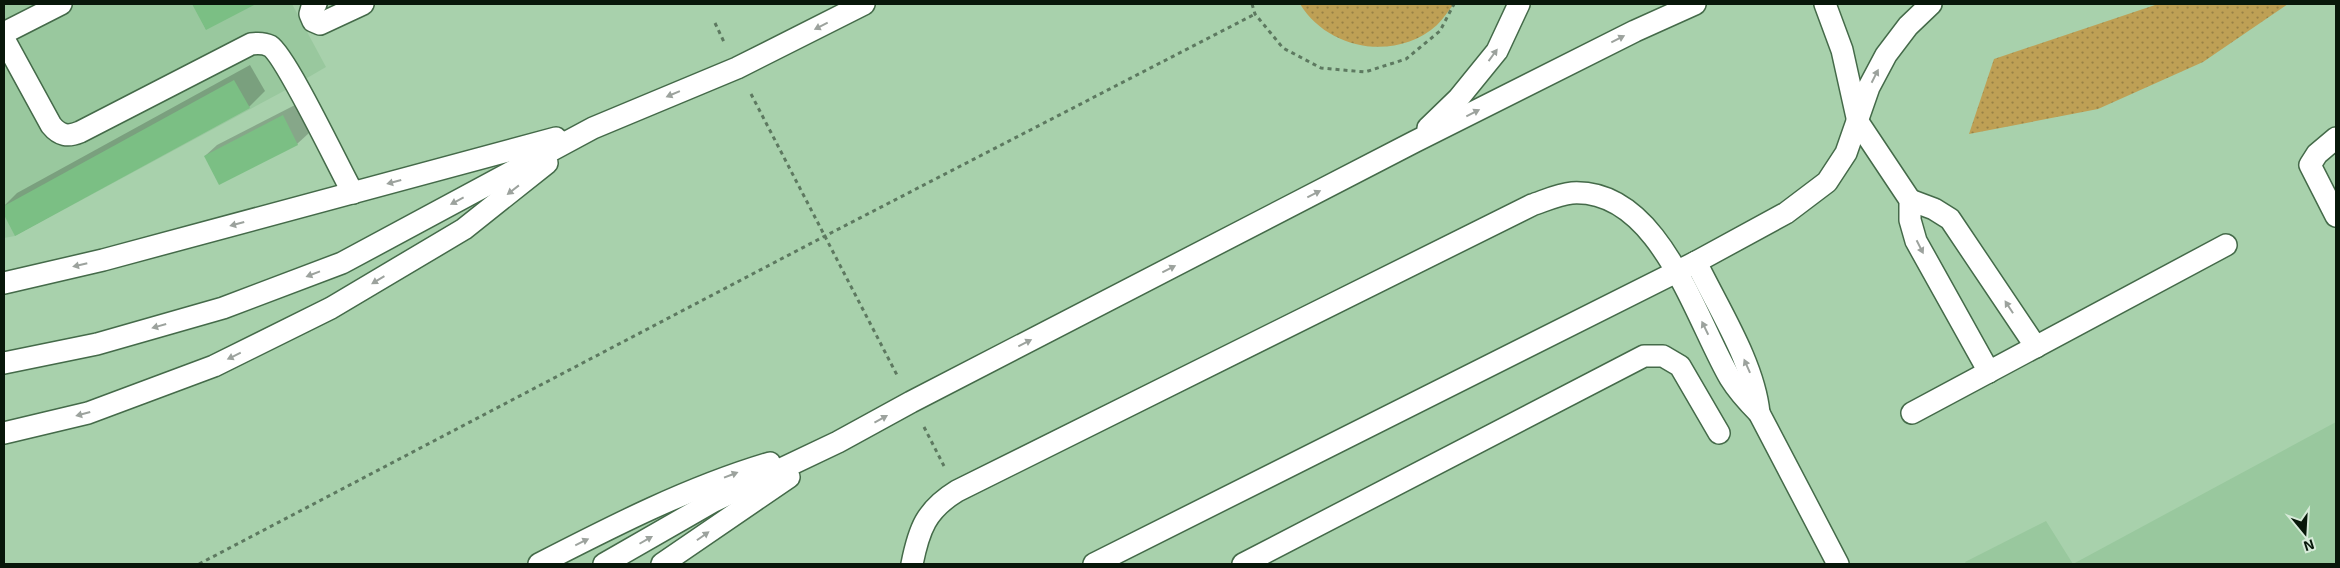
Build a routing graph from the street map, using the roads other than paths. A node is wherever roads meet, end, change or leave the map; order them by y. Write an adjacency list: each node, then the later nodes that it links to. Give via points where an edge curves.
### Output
1 (61, 4): 9 (lane)
2 (316, 4): 3 (lane, via 310,14 313,21 320,24)
3 (363, 4)
4 (864, 4): 12 (lane, one-way to 12, via 737,68)
5 (1519, 4): 14 (lane, one-way to 5, via 1458,99 1497,51)
6 (1695, 4): 14 (lane, one-way to 6, via 1626,35)
7 (1824, 4): 11 (lane, via 1842,50)
8 (1931, 4): 11 (lane, one-way to 8, via 1869,88 1886,55 1908,26)
9 (4, 34)
10 (4, 39): 15 (lane, via 51,126 64,136 80,132 251,44 270,46 291,77)
11 (1858, 122): 16 (lane); 19 (lane, via 1846,153 1827,182 1786,213)
12 (593, 128): 15 (lane, one-way to 15); 22 (lane, one-way to 22, via 342,263 223,308 97,344); 25 (lane, one-way to 25, via 464,229 331,308 214,366 88,413)
13 (2336, 138): 17 (lane, via 2317,154 2310,166)
14 (1414, 142): 27 (lane, one-way to 14)
15 (353, 193): 20 (lane, one-way to 20)
16 (1910, 200): 21 (lane, one-way to 16, via 1950,218); 23 (lane, one-way to 23, via 1910,220 1916,241)
17 (2336, 216)
18 (2226, 245): 21 (lane)
19 (1687, 267): 31 (lane, via 1633,215 1603,196 1571,193 1532,205 957,491 941,501 927,516); 32 (lane); 34 (lane, one-way to 19, via 1759,413 1729,377)
20 (4, 283)
21 (2036, 347): 23 (lane)
22 (4, 363)
23 (1989, 372): 24 (lane)
24 (1912, 413)
25 (4, 433)
26 (1719, 433): 33 (lane, via 1680,366 1663,356 1644,356)
27 (838, 442): 28 (lane, one-way to 27, via 662,504 734,474); 29 (lane, one-way to 27, via 714,501); 30 (lane, one-way to 27)
28 (539, 564)
29 (604, 564)
30 (662, 564)
31 (912, 564)
32 (1094, 564)
33 (1243, 564)
34 (1838, 564)

